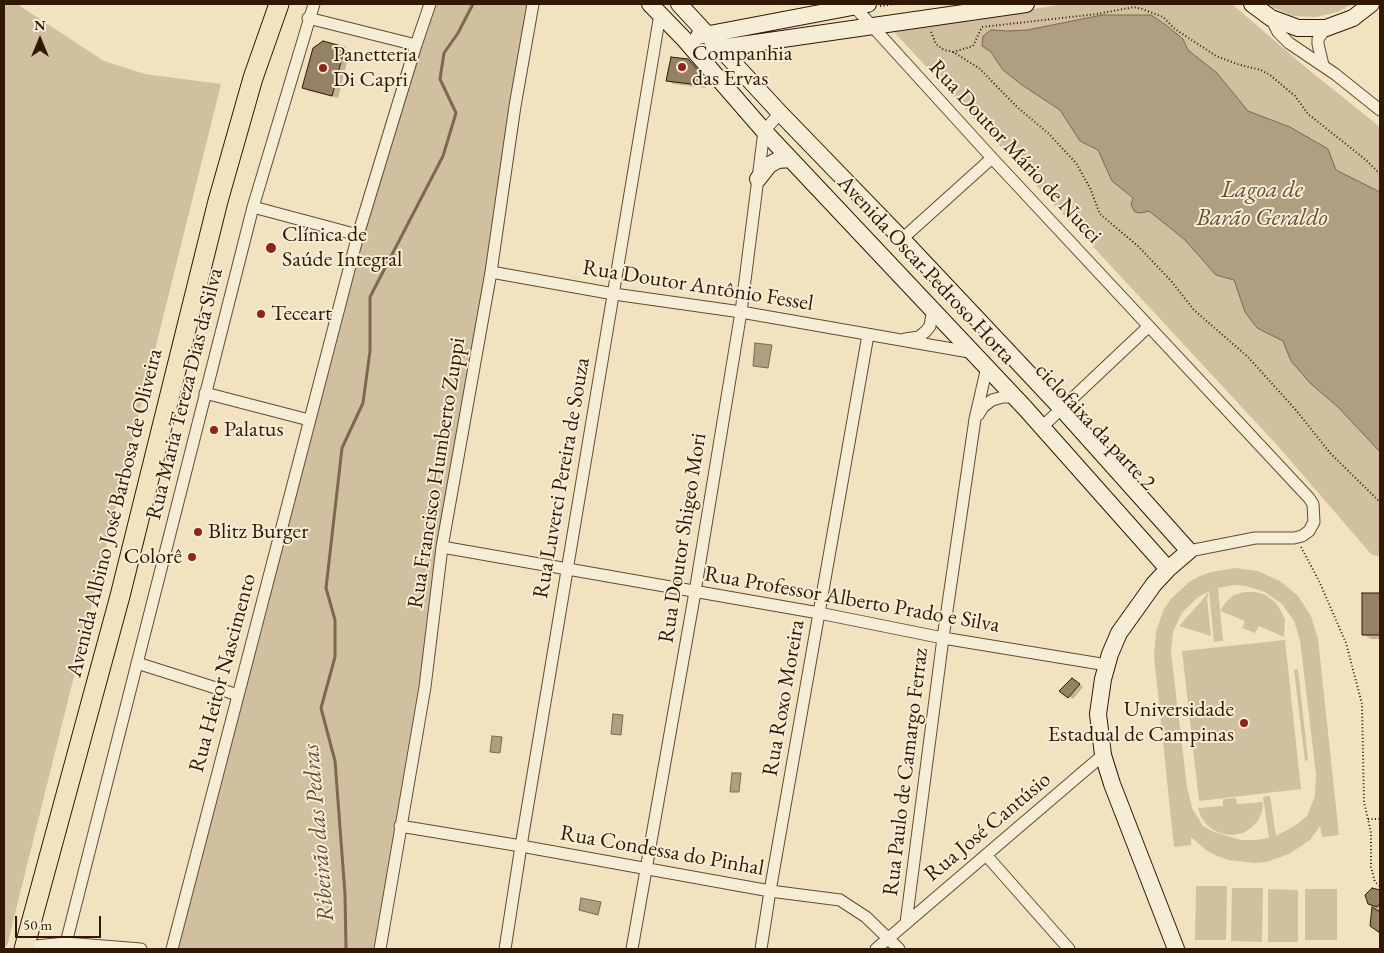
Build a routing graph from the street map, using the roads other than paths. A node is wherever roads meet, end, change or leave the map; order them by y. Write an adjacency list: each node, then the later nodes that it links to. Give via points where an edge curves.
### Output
1 (279, 4): 66 (main road, Avenida Albino José Barbosa de Oliveira, via 253,78 218,201 120,596)
2 (314, 4): 11 (street, Rua Maria Tereza Dias da Silva)
3 (430, 4): 18 (street, Rua Heitor Nascimento)
4 (533, 4): 32 (street, Rua Francisco Humberto Zuppi)
5 (679, 4): 15 (main road, Avenida Oscar Pedroso Horta)
6 (1026, 4): 13 (main road)
7 (1252, 4): 12 (main road)
8 (1371, 4): 14 (main road, via 1353,18)
9 (858, 5): 13 (street, Rua Doutor Mário de Nucci); 15 (main road)
10 (655, 9): 16 (main road, Avenida Oscar Pedroso Horta); 33 (street, Rua Luverci Pereira de Souza)
11 (308, 18): 18 (street); 29 (street, Rua Maria Tereza Dias da Silva)
12 (1271, 18): 14 (main road, via 1298,28); 21 (street, via 1289,43)
13 (872, 26): 17 (main road); 26 (street, Rua Doutor Mário de Nucci)
14 (1326, 28): 21 (street, via 1318,39)
15 (707, 34): 16 (main road); 19 (main road, Avenida Oscar Pedroso Horta)
16 (685, 40): 20 (main road, Avenida Oscar Pedroso Horta)
17 (757, 42): 19 (main road); 22 (main road, via 749,59)
18 (416, 45): 30 (street, Rua Heitor Nascimento)
19 (720, 47): 20 (main road); 22 (main road, Avenida Oscar Pedroso Horta)
20 (696, 54): 25 (main road, Avenida Oscar Pedroso Horta)
21 (1323, 65): 23 (street)
22 (752, 81): 24 (main road, Avenida Oscar Pedroso Horta)
23 (1380, 110)
24 (780, 113): 25 (street); 31 (main road, Avenida Oscar Pedroso Horta)
25 (764, 131): 27 (main road, Avenida Oscar Pedroso Horta); 28 (street, Rua Doutor Shigeo Mori)
26 (992, 158): 31 (street); 36 (street, Rua Doutor Mário de Nucci)
27 (790, 159): 28 (main road, via 769,165); 34 (main road, Avenida Oscar Pedroso Horta)
28 (758, 179): 35 (street, Rua Doutor Shigeo Mori)
29 (253, 207): 30 (street); 41 (street, Rua Maria Tereza Dias da Silva)
30 (358, 235): 45 (street, Rua Heitor Nascimento)
31 (902, 239): 43 (main road, Avenida Oscar Pedroso Horta)
32 (491, 272): 33 (street, Rua Doutor Antônio Fessel); 47 (street, Rua Francisco Humberto Zuppi)
33 (614, 294): 35 (street, Rua Doutor Antônio Fessel); 49 (street, Rua Luverci Pereira de Souza)
34 (933, 309): 38 (street, Rua Doutor Antônio Fessel, via 926,331 919,337); 39 (main road, Avenida Oscar Pedroso Horta)
35 (741, 312): 37 (street, Rua Doutor Antônio Fessel); 51 (street, Rua Doutor Shigeo Mori)
36 (1148, 327): 43 (street); 48 (street, Rua Doutor Mário de Nucci, via 1313,504 1314,522 1302,536 1255,538)
37 (868, 335): 38 (street, Rua Doutor Antônio Fessel); 52 (street, Rua Roxo Moreira)
38 (898, 341): 39 (street, Rua Doutor Antônio Fessel)
39 (975, 353): 40 (main road, Avenida Oscar Pedroso Horta)
40 (987, 368): 42 (main road, Avenida Oscar Pedroso Horta); 44 (street, Rua Paulo de Camargo Ferraz)
41 (206, 393): 45 (street); 54 (street, Rua Maria Tereza Dias da Silva)
42 (1014, 397): 44 (street, via 992,400); 46 (main road, Avenida Oscar Pedroso Horta)
43 (1062, 409): 46 (street); 48 (main road, Avenida Oscar Pedroso Horta)
44 (975, 418): 53 (street, Rua Paulo de Camargo Ferraz)
45 (310, 420): 56 (street, Rua Heitor Nascimento)
46 (1042, 427): 50 (main road, Avenida Oscar Pedroso Horta)
47 (442, 547): 49 (street, Rua Professor Alberto Prado e Silva); 58 (street, Rua Francisco Humberto Zuppi, via 425,687)
48 (1189, 551): 50 (main road)
49 (567, 568): 51 (street, Rua Professor Alberto Prado e Silva); 59 (street, Rua Luverci Pereira de Souza)
50 (1168, 569): 55 (main road, via 1118,633)
51 (695, 592): 52 (street, Rua Professor Alberto Prado e Silva); 61 (street, Rua Doutor Shigeo Mori)
52 (819, 613): 53 (street, Rua Professor Alberto Prado e Silva); 62 (street, Rua Roxo Moreira)
53 (943, 638): 55 (street, Rua Professor Alberto Prado e Silva); 63 (street, Rua Paulo de Camargo Ferraz)
54 (137, 663): 56 (street); 65 (street, Rua Maria Tereza Dias da Silva)
55 (1107, 665): 57 (main road, via 1098,714)
56 (238, 695): 68 (street, Rua Heitor Nascimento)
57 (1103, 755): 60 (street, Rua José Cantúsio); 76 (main road)
58 (400, 826): 59 (street, Rua Condessa do Pinhal); 69 (street, Rua Francisco Humberto Zuppi)
59 (520, 846): 61 (street, Rua Condessa do Pinhal); 70 (street, Rua Luverci Pereira de Souza)
60 (986, 855): 63 (street, Rua José Cantúsio); 75 (street)
61 (646, 869): 62 (street, Rua Condessa do Pinhal); 71 (street, Rua Doutor Shigeo Mori)
62 (770, 891): 64 (street, Rua Condessa do Pinhal, via 840,900); 72 (street, Rua Roxo Moreira)
63 (906, 923): 64 (street, Rua José Cantúsio)
64 (889, 938): 73 (street, Rua José Cantúsio); 74 (street, Rua Condessa do Pinhal)
65 (66, 943): 66 (street); 67 (street)
66 (25, 948)
67 (141, 949)
68 (172, 949)
69 (380, 949)
70 (505, 949)
71 (632, 949)
72 (761, 949)
73 (876, 949)
74 (899, 949)
75 (1069, 949)
76 (1176, 949)

